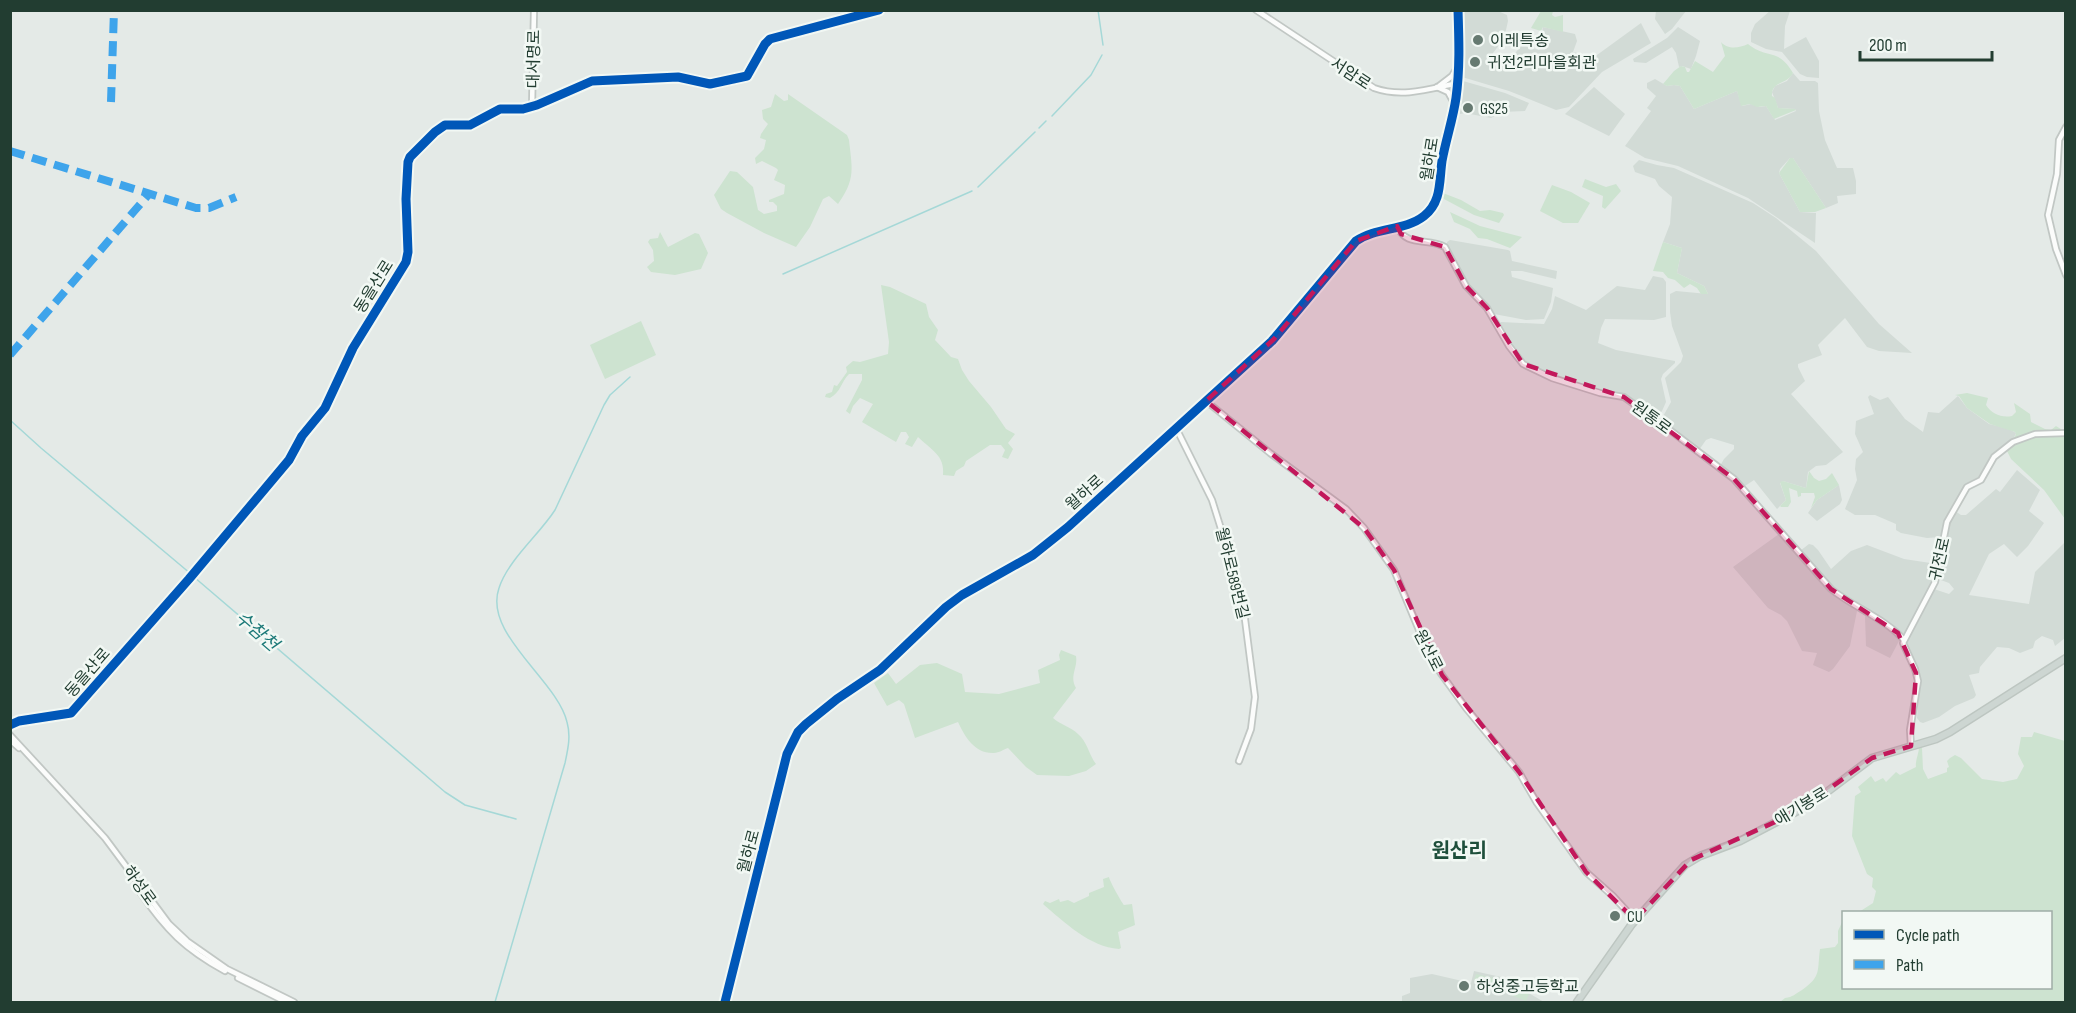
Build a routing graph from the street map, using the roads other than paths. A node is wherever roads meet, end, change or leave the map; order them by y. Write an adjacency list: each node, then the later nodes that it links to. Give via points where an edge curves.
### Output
1 (534, 10): 9 (street, 대서명로)
2 (879, 10): 9 (street, 동을산로, via 770,39 747,76 710,84 678,77 603,79)
3 (1256, 10): 7 (street, 서암로, via 1374,88 1406,94)
4 (1458, 10): 5 (street, 월하로)
5 (1459, 65): 6 (street, 월하로); 7 (street)
6 (1458, 83): 7 (street, 서암로); 8 (street, 월하로)
7 (1437, 87): 8 (street, via 1448,92)
8 (1455, 105): 11 (street, 월하로, via 1435,202 1423,216)
9 (532, 107): 18 (street, 동을산로, via 500,109 470,125 445,125 410,157 406,262 353,348 325,408 289,460 71,713)
10 (2066, 127): 12 (street, via 2059,140 2048,215)
11 (1397, 226): 13 (street, 월하로, via 1356,241 1272,341); 16 (street, 원통로, via 1410,240 1445,247 1466,286 1487,308 1522,364 1552,378 1624,397 1649,415 1734,479 1839,595)
12 (2066, 275)
13 (1206, 401): 14 (street, 월하로); 22 (street, 원산로, via 1346,509 1372,538 1394,570 1442,675 1519,772 1586,872)
14 (1176, 428): 21 (street, 월하로589번길, via 1212,500 1242,596 1255,697 1251,729); 25 (street, 월하로, via 1044,548 954,601 880,670 798,732 787,754)
15 (2066, 433): 16 (street, 귀전로, via 2028,435 2013,442 1994,458 1981,480 1967,487 1947,522 1935,582)
16 (1904, 640): 20 (street, via 1918,681)
17 (2066, 658): 20 (main road, 애기봉로, via 1950,732)
18 (10, 725)
19 (10, 737): 23 (street, 하성로, via 102,839 183,945); 24 (street, 하성로, via 105,838 181,936 227,969)
20 (1911, 746): 22 (main road, 애기봉로, via 1872,758 1804,808 1740,841 1691,860)
21 (1239, 761)
22 (1635, 921): 26 (main road, 애기봉로)
23 (286, 1002)
24 (294, 1002)
25 (725, 1002)
26 (1577, 1002)

